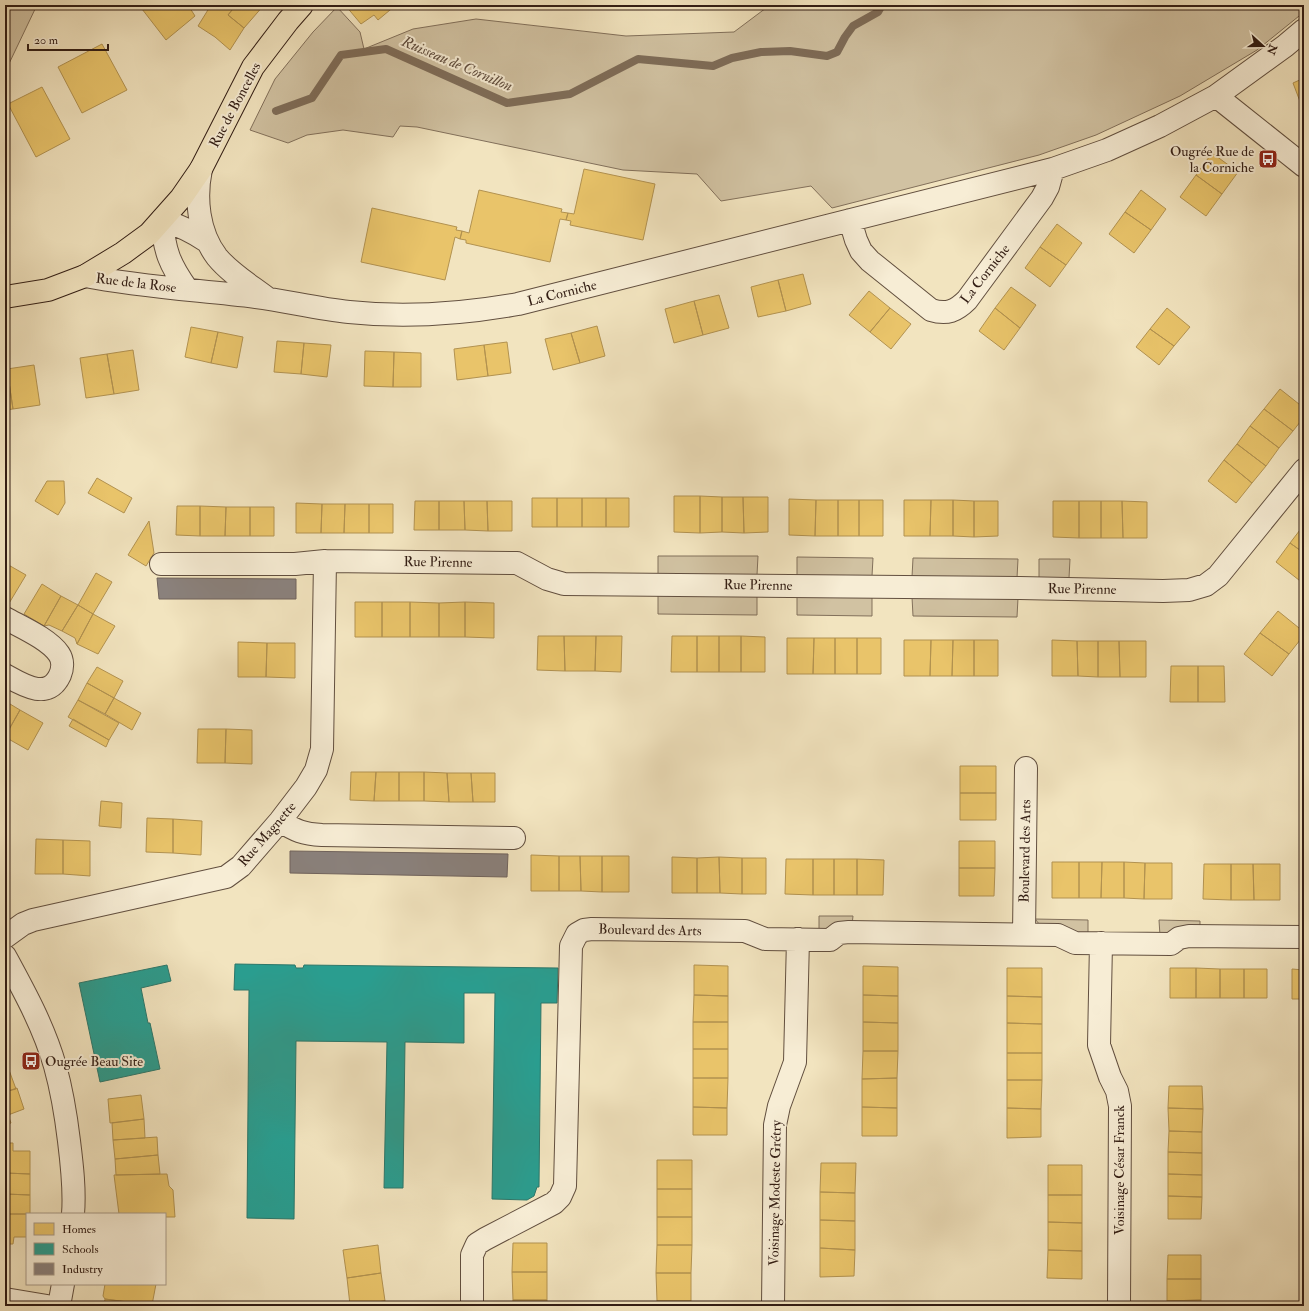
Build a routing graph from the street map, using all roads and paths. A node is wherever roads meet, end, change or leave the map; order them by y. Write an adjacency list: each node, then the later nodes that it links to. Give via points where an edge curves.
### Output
1 (302, 5): 5 (main road, Rue de Boncelles, via 253,68)
2 (1304, 30): 3 (street, La Corniche)
3 (1216, 96): 4 (street); 6 (street, La Corniche, via 1160,126 1107,150)
4 (1304, 166)
5 (201, 169): 7 (main road, Rue de la Rose); 9 (street, La Corniche, via 198,197 202,227)
6 (1053, 169): 8 (street, La Corniche); 8 (street, La Corniche, via 1048,187 1021,227 967,300 959,308 949,312 931,310 870,262 861,251)
7 (162, 220): 9 (street, La Corniche, via 193,232); 10 (main road, Rue de la Rose, via 149,234 123,253); 11 (street, via 167,255)
8 (850, 220): 13 (street, La Corniche, via 526,302 489,309 448,314 378,314 350,312)
9 (208, 242): 13 (street, La Corniche, via 227,267)
10 (85, 276): 11 (street, Rue de la Rose, via 125,284); 12 (main road, Rue de la Rose, via 48,290)
11 (187, 290): 13 (street, La Corniche)
12 (5, 297)
13 (268, 298)
14 (1304, 470): 15 (street, Rue Pirenne, via 1218,576 1206,585 1189,590 564,584 546,579 517,563)
15 (325, 561): 16 (street, Rue Pirenne, via 295,564); 20 (street, Rue Magnette, via 322,749 316,770)
16 (162, 564)
17 (5, 618): 18 (street, via 47,642 56,649 63,663 57,681 49,688 39,690 26,687)
18 (5, 675)
19 (1026, 768): 22 (street, Boulevard des Arts)
20 (280, 821): 21 (street, via 293,830 322,836); 23 (street, Rue Magnette, via 241,866 226,877 33,920)
21 (514, 838)
22 (1024, 934): 25 (street, Boulevard des Arts, via 849,932 839,933 830,940); 26 (street, Boulevard des Arts, via 1058,935 1075,942)
23 (5, 937)
24 (1304, 937): 26 (street, Boulevard des Arts, via 1189,936 1179,938 1171,944)
25 (798, 939): 33 (street, Boulevard des Arts, via 765,939 745,931 592,929 577,934 571,946 565,1186 554,1203 477,1244 472,1255); 34 (street, Voisinage Modeste Grétry, via 795,1062 775,1125)
26 (1101, 943): 35 (street, Voisinage César Franck, via 1099,1045 1117,1091 1120,1106)
27 (5, 956): 28 (street, via 45,1036 62,1092 72,1161)
28 (72, 1213)
29 (63, 1285): 32 (street)
30 (5, 1299): 31 (street)
31 (46, 1306)
32 (59, 1306)
33 (472, 1306)
34 (773, 1306)
35 (1119, 1306)

